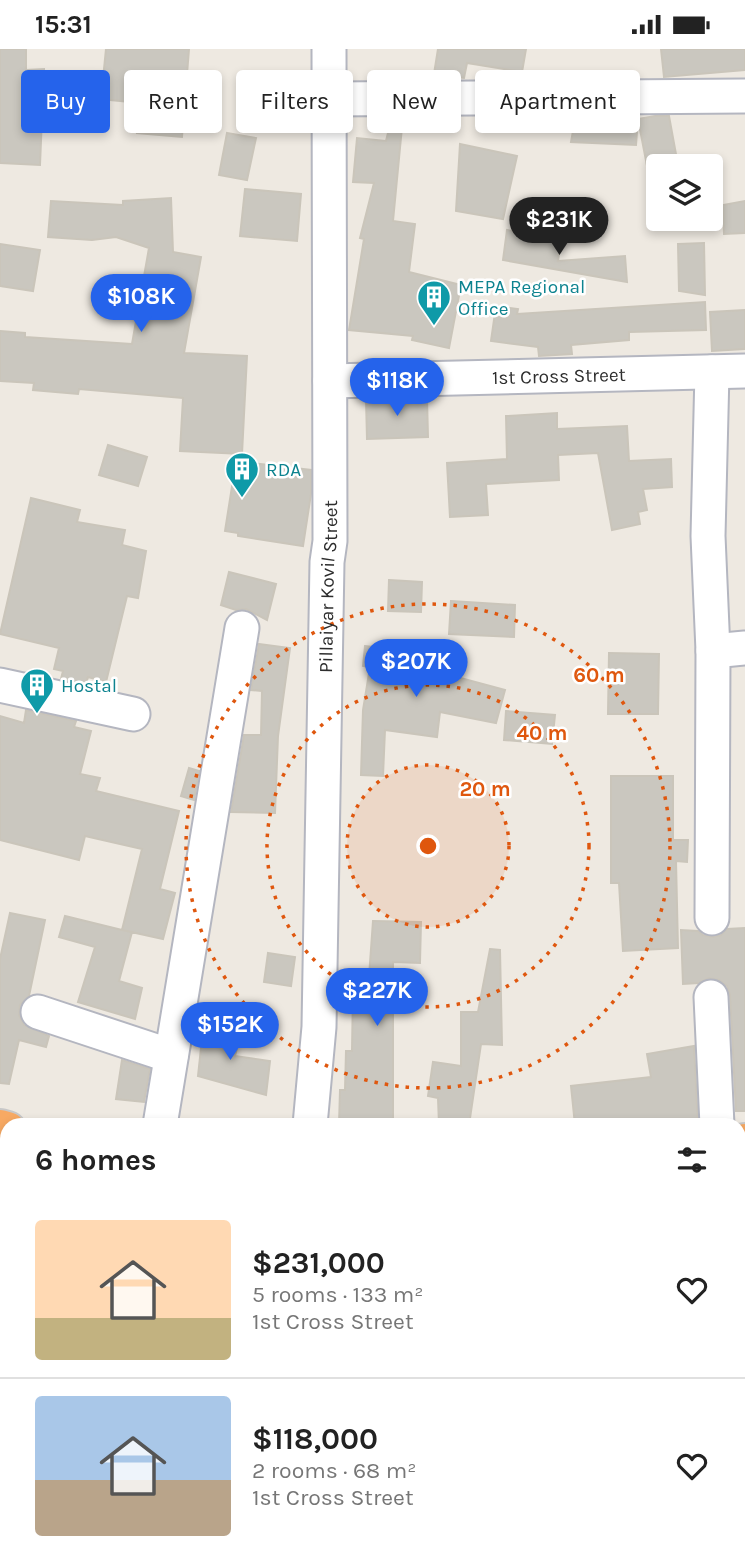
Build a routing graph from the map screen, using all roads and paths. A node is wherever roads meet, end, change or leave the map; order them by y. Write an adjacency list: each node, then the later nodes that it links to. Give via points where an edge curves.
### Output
1 (329, 49): 2 (street, Pillaiyar Kovil Street)
2 (329, 70)
3 (745, 96): 4 (street)
4 (353, 99)
5 (330, 133): 8 (street, Pillaiyar Kovil Street)
6 (745, 371): 7 (street, 1st Cross Street)
7 (712, 372): 8 (street, 1st Cross Street); 10 (street, via 708,536)
8 (330, 381): 18 (street, Pillaiyar Kovil Street, via 319,1027)
9 (242, 628): 16 (street)
10 (729, 650): 13 (street)
11 (0, 685): 12 (street)
12 (132, 714)
13 (712, 918)
14 (711, 997): 19 (street)
15 (38, 1012): 16 (street)
16 (172, 1056): 17 (street)
17 (161, 1118)
18 (311, 1118)
19 (717, 1118)

